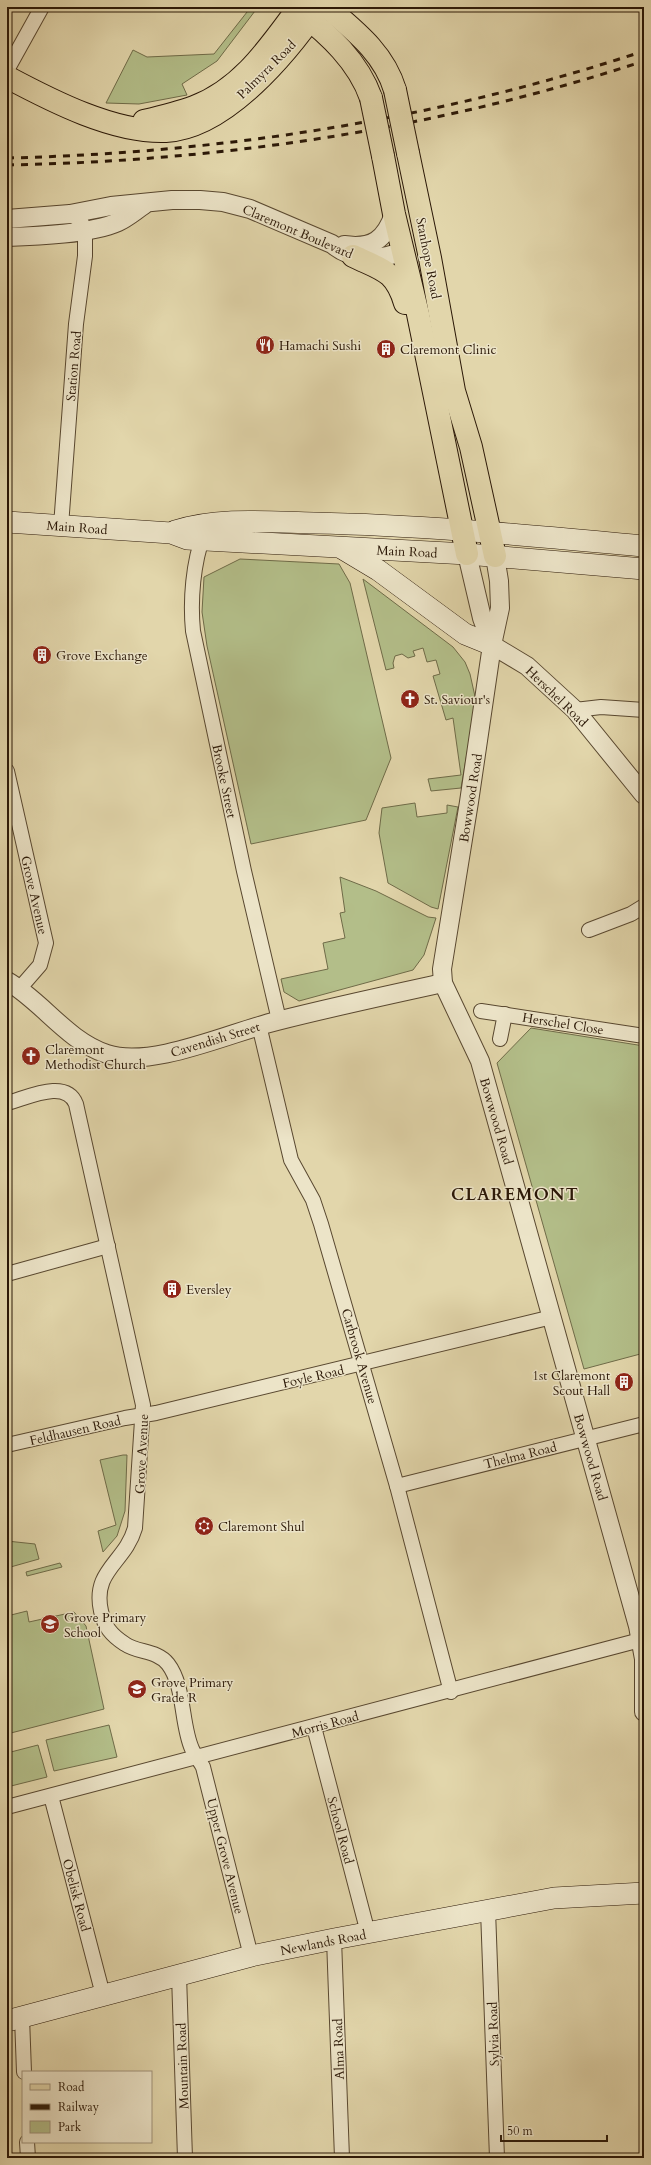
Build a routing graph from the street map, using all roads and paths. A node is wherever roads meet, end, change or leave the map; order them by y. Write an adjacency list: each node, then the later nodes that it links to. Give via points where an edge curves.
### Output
1 (42, 7): 5 (street)
2 (344, 7): 4 (main road)
3 (310, 10): 4 (main road, Stanhope Road); 7 (main road, Palmyra Road, via 256,64 225,90 195,107); 7 (main road, Palmyra Road, via 279,59 240,97 215,114 167,131); 11 (main road, Stanhope Road, bridge, via 365,80 372,98)
4 (355, 31): 8 (main road, Stanhope Road, bridge, via 384,62 391,75)
5 (7, 70)
6 (7, 77): 7 (main road, Palmyra Road, via 66,107 104,121)
7 (125, 125)
8 (408, 156): 16 (main road, via 403,171 412,236); 22 (main road, Stanhope Road, via 454,391 471,447)
9 (145, 204): 10 (street, Claremont Boulevard, via 111,206); 13 (street, Claremont Boulevard, via 117,222); 15 (street, Claremont Boulevard, via 172,200 223,202 264,214)
10 (70, 214): 12 (street, Claremont Boulevard); 13 (street, via 81,221)
11 (394, 214): 15 (street, via 385,233 371,244); 16 (main road, Stanhope Road)
12 (7, 219)
13 (85, 230): 14 (street, Claremont Boulevard); 20 (street, Station Road, via 85,256 76,324)
14 (7, 238)
15 (332, 244): 17 (street, Claremont Boulevard, via 340,251)
16 (403, 251): 17 (street, Claremont Boulevard, via 379,258); 18 (main road, Stanhope Road)
17 (353, 256): 18 (main road, via 384,271 397,282 410,320)
18 (427, 356): 21 (main road, Stanhope Road)
19 (7, 522): 20 (main road, Main Road)
20 (61, 526): 23 (main road, Main Road, via 171,533 187,539)
21 (462, 530): 22 (main road, Main Road); 23 (main road, Main Road, via 272,522); 26 (main road, Bowwood Road)
22 (490, 532): 24 (main road, Main Road); 27 (main road, Bowwood Road)
23 (204, 533): 25 (main road, Main Road); 40 (street, Brooke Street, via 197,558 192,604 193,631 244,871)
24 (644, 546)
25 (341, 548): 26 (main road, Main Road); 29 (main road, via 378,570 465,634)
26 (467, 554): 27 (main road, Main Road); 29 (street, Bowwood Road, via 482,618)
27 (495, 556): 28 (main road, Main Road); 29 (street, Bowwood Road, via 500,608)
28 (644, 569)
29 (492, 645): 30 (street, Herschel Road, via 527,666); 36 (street, Bowwood Road, via 442,969)
30 (575, 710): 31 (street, via 601,706); 33 (street, Herschel Road)
31 (644, 710)
32 (7, 771): 37 (street, Grove Avenue, via 46,943 40,964)
33 (644, 795)
34 (644, 906): 35 (street, via 631,914)
35 (589, 930)
36 (443, 983): 40 (street, Cavendish Street); 47 (street, Bowwood Road, via 480,1061)
37 (13, 985): 41 (street, Cavendish Street, via 84,1043 117,1057 156,1056)
38 (481, 1011): 39 (street, Herschel Close)
39 (505, 1014): 42 (street, Herschel Close); 43 (street)
40 (279, 1020): 41 (street, Cavendish Street)
41 (259, 1025): 48 (street, Carbrook Avenue, via 292,1160 313,1200)
42 (644, 1036)
43 (500, 1039)
44 (7, 1103): 45 (street, Grove Avenue, via 56,1090 73,1097)
45 (108, 1246): 46 (street); 49 (street, Grove Avenue, via 143,1405)
46 (7, 1274)
47 (552, 1317): 48 (street, Foyle Road); 51 (street, Bowwood Road)
48 (362, 1364): 49 (street, Foyle Road); 53 (street, Carbrook Avenue)
49 (143, 1415): 52 (street, Feldhausen Road); 58 (street, Grove Avenue, via 135,1528 128,1546 102,1580 98,1598 103,1621 110,1632 126,1645 162,1658 168,1664 176,1681 192,1748)
50 (644, 1424): 51 (street, Thelma Road)
51 (586, 1438): 53 (street, Thelma Road); 54 (street, Bowwood Road)
52 (7, 1445)
53 (397, 1486): 55 (street, Carbrook Avenue)
54 (643, 1639): 55 (street, Morris Road); 56 (street, Bowwood Road)
55 (451, 1692): 57 (street, Morris Road)
56 (644, 1712)
57 (314, 1727): 58 (street, Morris Road); 63 (street, School Road)
58 (197, 1758): 59 (street, Morris Road); 65 (street, Upper Grove Avenue, via 203,1767)
59 (51, 1796): 60 (street, Morris Road); 67 (street, Obelisk Road)
60 (7, 1807)
61 (644, 1893): 62 (main road, Newlands Road, via 554,1898)
62 (488, 1910): 63 (main road, Newlands Road); 74 (street, Sylvia Road)
63 (368, 1933): 64 (main road, Newlands Road)
64 (334, 1939): 65 (main road, Newlands Road); 73 (street, Alma Road)
65 (251, 1956): 66 (main road, Newlands Road)
66 (179, 1975): 67 (main road, Newlands Road); 72 (street, Mountain Road)
67 (103, 1995): 68 (main road, Newlands Road)
68 (15, 2019): 69 (street)
69 (24, 2071)
70 (27, 2143): 71 (street)
71 (28, 2158)
72 (185, 2158)
73 (342, 2158)
74 (497, 2158)

